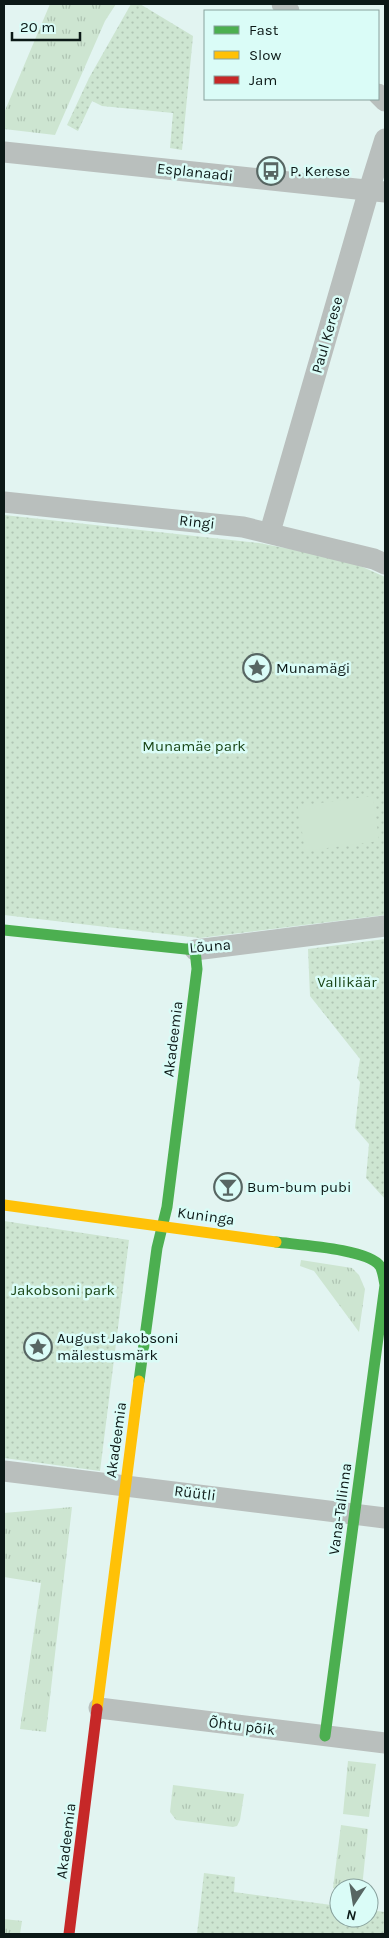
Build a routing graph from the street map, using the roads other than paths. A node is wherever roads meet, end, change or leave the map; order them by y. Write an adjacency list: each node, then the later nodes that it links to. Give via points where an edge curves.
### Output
1 (385, 139): 3 (street, Paul Kerese)
2 (4, 152): 3 (street, Esplanaadi)
3 (377, 191): 5 (street, Paul Kerese)
4 (4, 502): 5 (street, Ringi)
5 (270, 532): 6 (street, Ringi)
6 (385, 564)
7 (385, 926): 9 (street, Lõuna)
8 (4, 930): 9 (street, Lõuna)
9 (195, 950): 11 (street, Akadeemia, via 197,969)
10 (4, 1205): 11 (street, Kuninga)
11 (162, 1226): 12 (street, Kuninga, via 370,1257 382,1267); 14 (street, Akadeemia)
12 (385, 1285): 15 (street, Vana-Tallinna)
13 (4, 1470): 14 (street, Rüütli)
14 (125, 1486): 15 (street, Rüütli); 17 (street, Akadeemia)
15 (354, 1514): 16 (street, Rüütli); 18 (street, Vana-Tallinna)
16 (385, 1518)
17 (99, 1708): 18 (street, Õhtu põik); 20 (street, Akadeemia)
18 (325, 1736): 19 (street, Õhtu põik)
19 (385, 1743)
20 (69, 1934)

